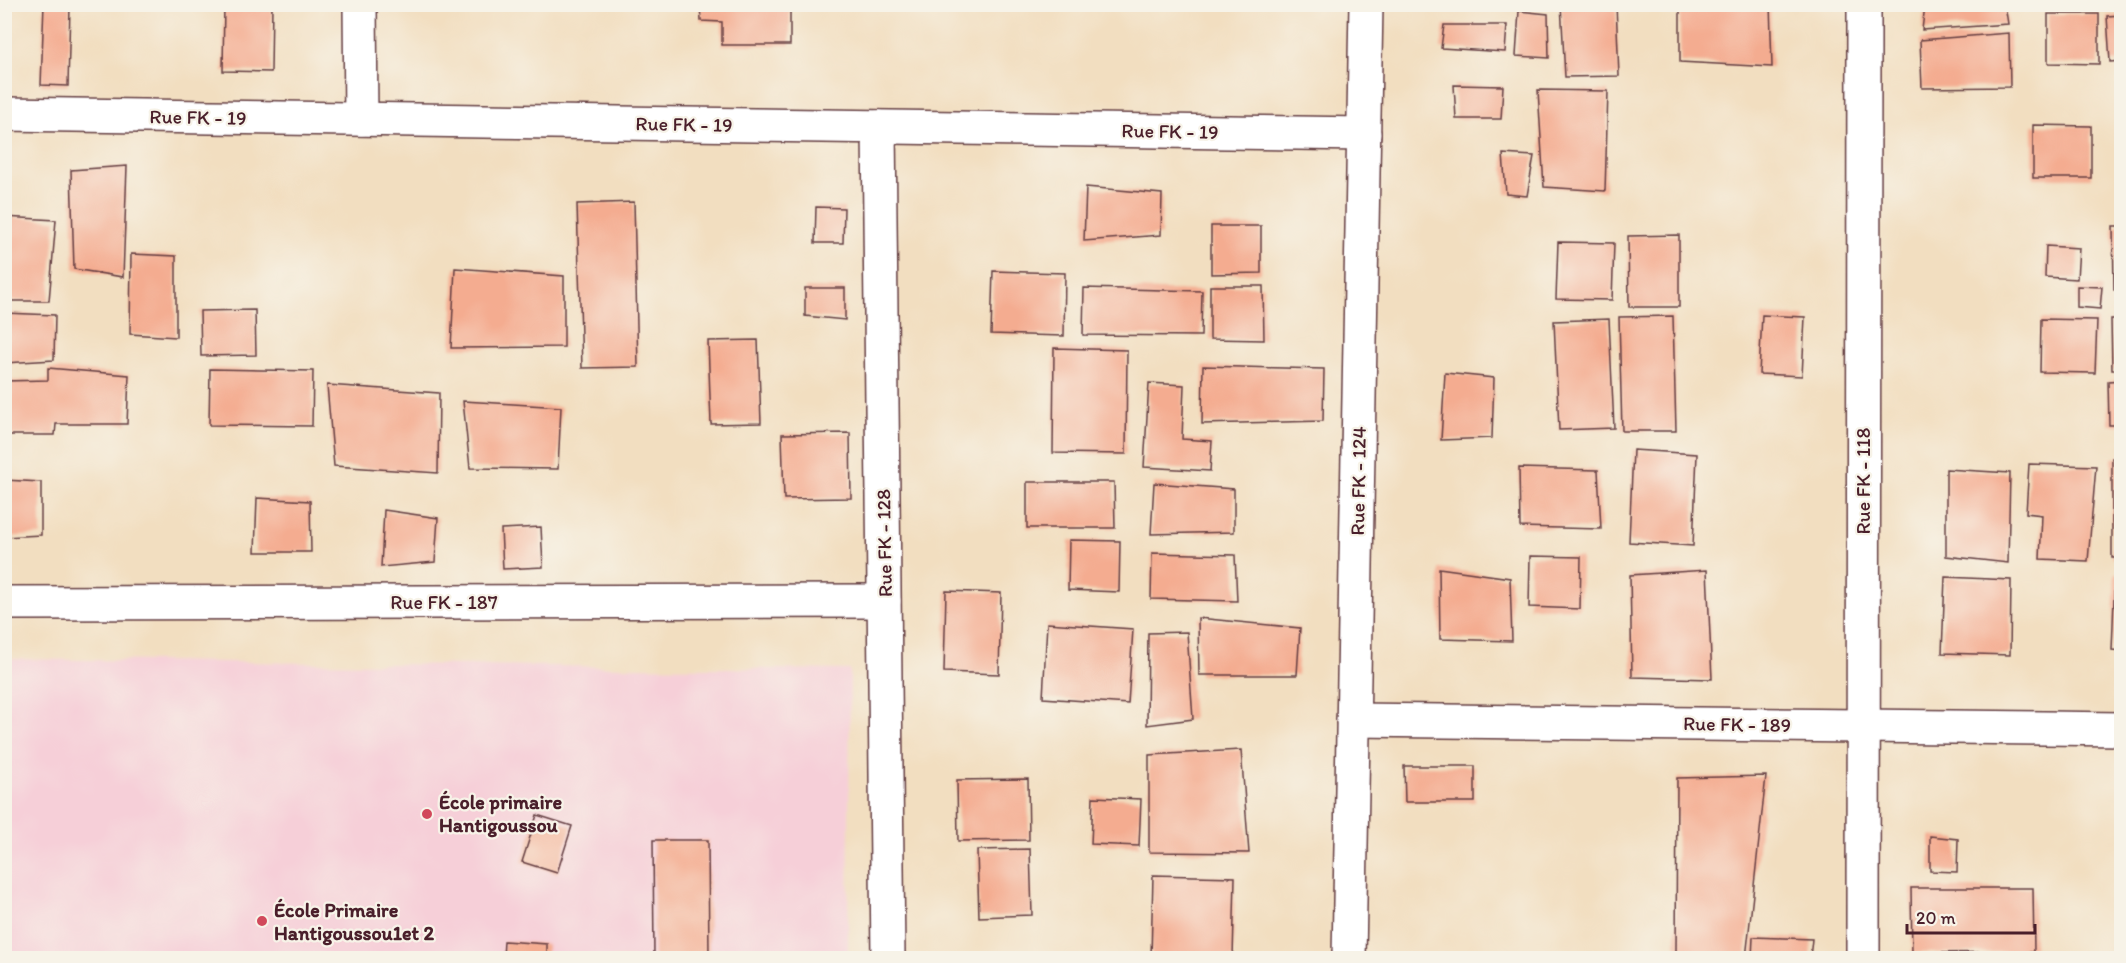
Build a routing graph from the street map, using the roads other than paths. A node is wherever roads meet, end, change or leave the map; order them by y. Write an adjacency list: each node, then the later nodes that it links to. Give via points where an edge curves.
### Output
1 (360, 4): 5 (street)
2 (1366, 4): 7 (street, Rue FK - 124)
3 (1864, 4): 11 (street, Rue FK - 118)
4 (4, 114): 5 (street, Rue FK - 19)
5 (361, 119): 6 (street, Rue FK - 19)
6 (879, 127): 7 (street, Rue FK - 19); 8 (street, Rue FK - 128)
7 (1364, 134): 10 (street, Rue FK - 124)
8 (884, 601): 9 (street, Rue FK - 187); 13 (street, Rue FK - 128)
9 (4, 603)
10 (1353, 720): 11 (street, Rue FK - 189); 14 (street, Rue FK - 124)
11 (1863, 726): 12 (street, Rue FK - 189); 15 (street, Rue FK - 118)
12 (2121, 729)
13 (888, 958)
14 (1349, 958)
15 (1863, 958)

